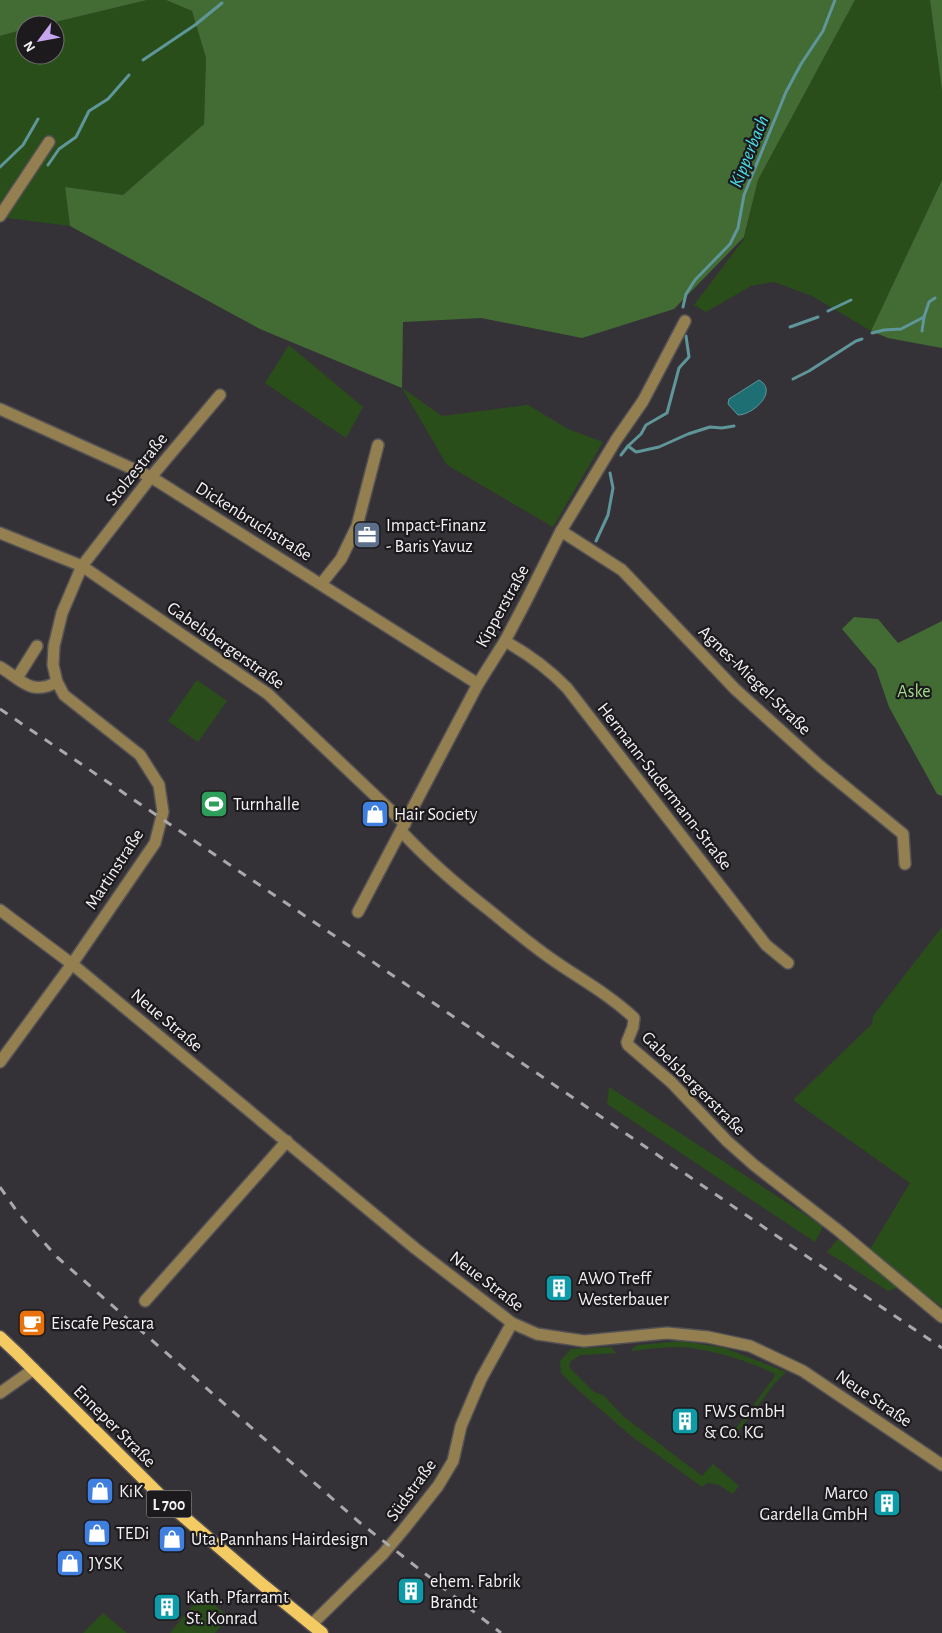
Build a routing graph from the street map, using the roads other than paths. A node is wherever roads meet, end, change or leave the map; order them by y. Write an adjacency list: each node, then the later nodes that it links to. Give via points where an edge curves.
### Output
1 (49, 142): 2 (street)
2 (0, 216)
3 (685, 321): 8 (street, Kipperstraße, via 643,401)
4 (220, 395): 7 (street, Stolzestraße)
5 (0, 409): 7 (street, Dickenbruchstraße)
6 (378, 445): 11 (street, via 357,526 341,559)
7 (151, 477): 10 (street, Stolzestraße); 11 (street, Dickenbruchstraße)
8 (561, 531): 12 (street, Kipperstraße); 19 (street, Agnes-Miegel-Straße, via 622,570 735,689 820,766 903,834)
9 (0, 533): 10 (street, Gabelsbergerstraße)
10 (82, 566): 16 (street, Martinstraße, via 62,613 54,646 53,665); 18 (street, Gabelsbergerstraße, via 268,694)
11 (321, 584): 17 (street, Dickenbruchstraße)
12 (505, 641): 17 (street, Kipperstraße); 22 (street, Hermann-Sudermann-Straße, via 552,672 567,688 766,945)
13 (37, 646): 15 (street)
14 (0, 667): 15 (street)
15 (17, 678): 16 (street, via 33,688 45,688)
16 (58, 682): 23 (street, Martinstraße, via 64,695 140,755 159,785 164,812 155,843)
17 (478, 684): 18 (street, Kipperstraße)
18 (403, 827): 21 (street, Kipperstraße); 27 (street, Gabelsbergerstraße, via 414,846 457,885 551,959 620,1004 634,1018 628,1045 671,1082 754,1165 839,1230)
19 (905, 864)
20 (0, 910): 23 (street)
21 (358, 912)
22 (788, 962)
23 (72, 964): 24 (street, Martinstraße); 25 (street, Neue Straße)
24 (0, 1062)
25 (287, 1141): 26 (street); 28 (street, Neue Straße, via 416,1250)
26 (145, 1301)
27 (942, 1317)
28 (512, 1323): 32 (street, Neue Straße, via 537,1334 584,1341 667,1333 750,1346 803,1371); 33 (street, Südstraße, via 481,1379 461,1426 453,1461 438,1486 383,1554)
29 (0, 1337): 30 (main road, Enneper Straße / L 700)
30 (34, 1369): 31 (street); 33 (main road, Enneper Straße / L 700, via 170,1505)
31 (0, 1392)
32 (942, 1465)
33 (311, 1625): 34 (main road, Enneper Straße / L 700)
34 (322, 1633)

